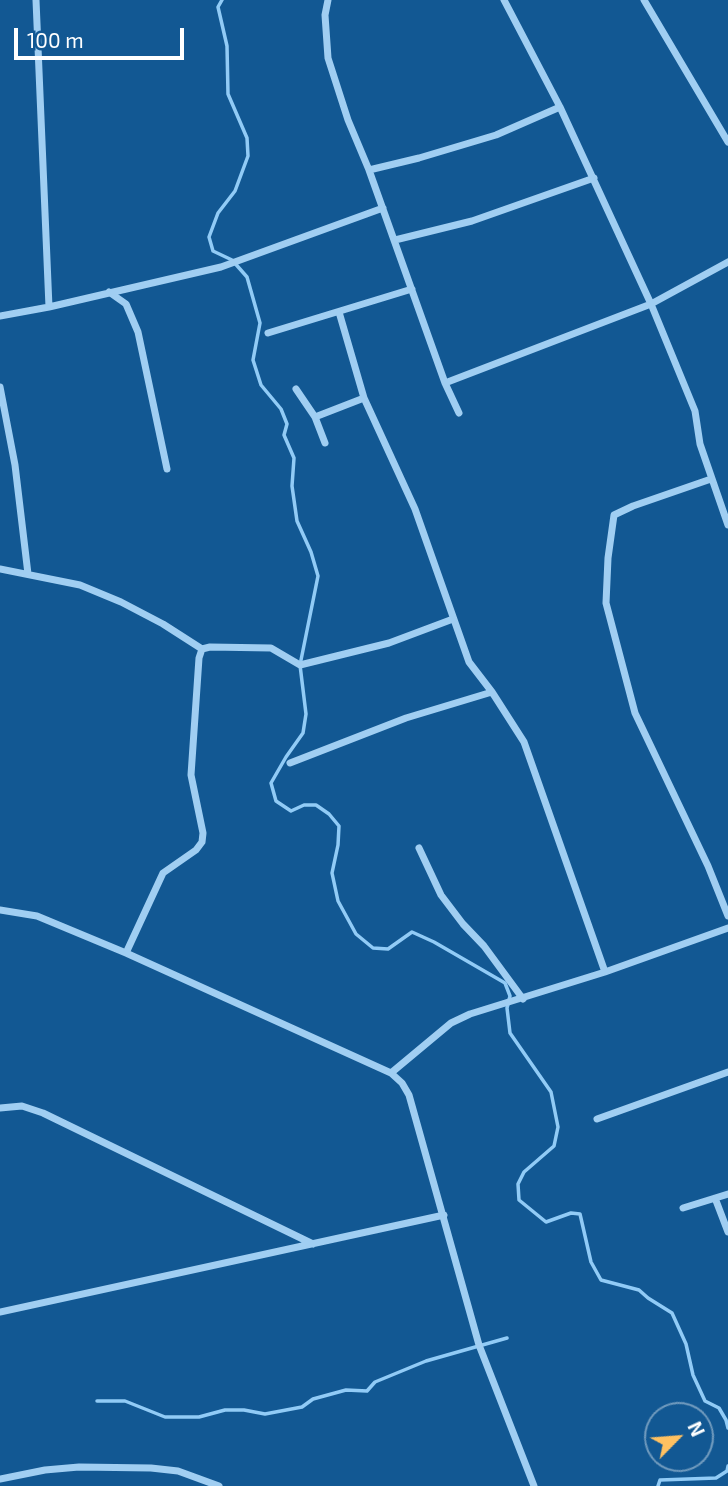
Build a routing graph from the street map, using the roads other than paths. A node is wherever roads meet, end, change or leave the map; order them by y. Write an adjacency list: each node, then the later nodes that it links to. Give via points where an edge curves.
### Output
1 (36, 0): 15 (street)
2 (328, 0): 7 (street, via 328,58)
3 (504, 0): 5 (street)
4 (644, 0): 6 (street)
5 (561, 107): 7 (street, via 496,135); 8 (street)
6 (728, 142)
7 (369, 170): 9 (street)
8 (594, 178): 10 (street, via 472,221); 14 (street)
9 (383, 208): 10 (street); 13 (street, via 221,267)
10 (395, 240): 12 (street)
11 (728, 262): 14 (street)
12 (412, 289): 16 (street); 19 (street)
13 (109, 292): 15 (street); 26 (street, via 126,304 138,332)
14 (651, 304): 19 (street); 27 (street, via 695,411)
15 (49, 307): 17 (street)
16 (338, 312): 18 (street); 22 (street)
17 (0, 316)
18 (268, 333)
19 (445, 383): 23 (street)
20 (0, 387): 30 (street)
21 (296, 389): 24 (street)
22 (364, 398): 24 (street); 31 (street, via 415,509)
23 (459, 413)
24 (315, 417): 25 (street)
25 (325, 443)
26 (167, 469)
27 (711, 479): 28 (street); 37 (street, via 614,515 606,603 635,713)
28 (728, 525)
29 (0, 569): 30 (street)
30 (29, 575): 32 (street, via 80,585 121,602)
31 (453, 619): 32 (street, via 389,643 300,665 271,648); 33 (street, via 469,662)
32 (202, 649): 39 (street, via 191,775 201,842 163,873)
33 (492, 692): 34 (street, via 406,718); 40 (street, via 524,742)
34 (290, 763)
35 (419, 848): 41 (street, via 441,895 485,946)
36 (0, 910): 39 (street, via 37,916)
37 (728, 916)
38 (728, 928): 40 (street)
39 (126, 953): 43 (street)
40 (605, 972): 41 (street)
41 (519, 1000): 43 (street, via 451,1023)
42 (728, 1072): 45 (street)
43 (391, 1073): 49 (street, via 409,1095)
44 (0, 1108): 51 (street, via 22,1106 43,1112)
45 (597, 1119)
46 (728, 1194): 47 (street)
47 (715, 1198): 48 (street); 50 (street)
48 (683, 1208)
49 (444, 1215): 51 (street); 57 (street, via 479,1345)
50 (728, 1232)
51 (313, 1244): 52 (street)
52 (0, 1312)
53 (191, 1476): 54 (street, via 151,1468 79,1467); 55 (street); 56 (street)
54 (0, 1479)
55 (187, 1486)
56 (219, 1486)
57 (534, 1486)

